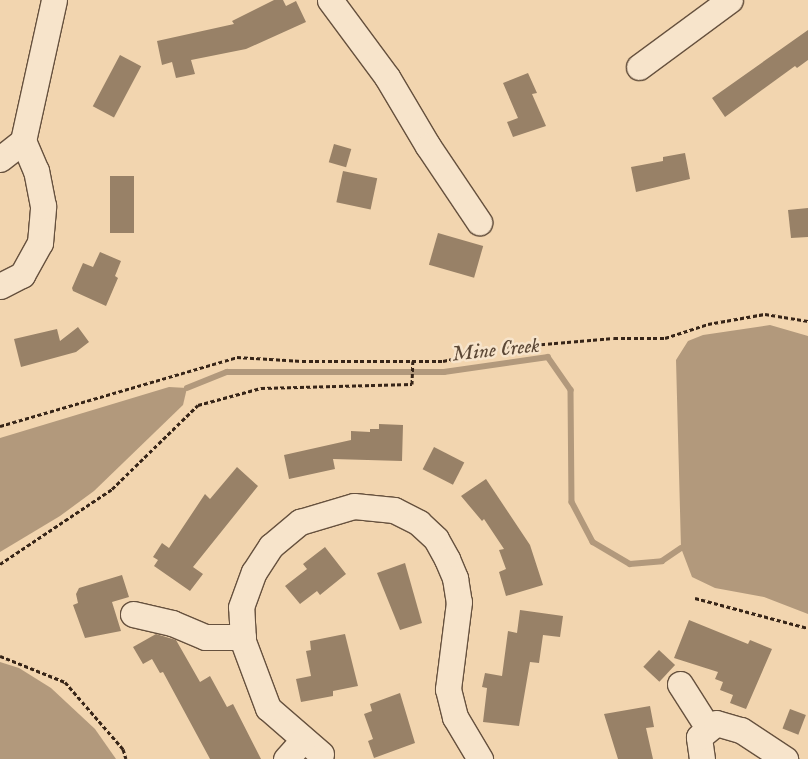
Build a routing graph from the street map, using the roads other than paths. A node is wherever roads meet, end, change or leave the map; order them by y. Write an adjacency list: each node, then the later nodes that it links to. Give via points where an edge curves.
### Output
1 (54, 0): 5 (street)
2 (330, 0): 7 (street, via 387,77)
3 (730, 0): 4 (street)
4 (640, 67)
5 (23, 141): 6 (street); 8 (street, via 36,171 43,206 40,243 22,275)
6 (0, 160)
7 (479, 222)
8 (0, 286)
9 (133, 614): 10 (street, via 172,623 205,637)
10 (242, 637): 13 (street, via 268,708 312,747); 14 (street, via 241,607 254,572 271,546 300,522 354,506 394,510 419,523 436,539 455,578 459,602 448,690 455,717)
11 (680, 684): 12 (street)
12 (708, 728): 15 (street, via 699,737); 16 (street, via 716,723 741,730)
13 (286, 759)
14 (480, 759)
15 (702, 759)
16 (785, 759)

